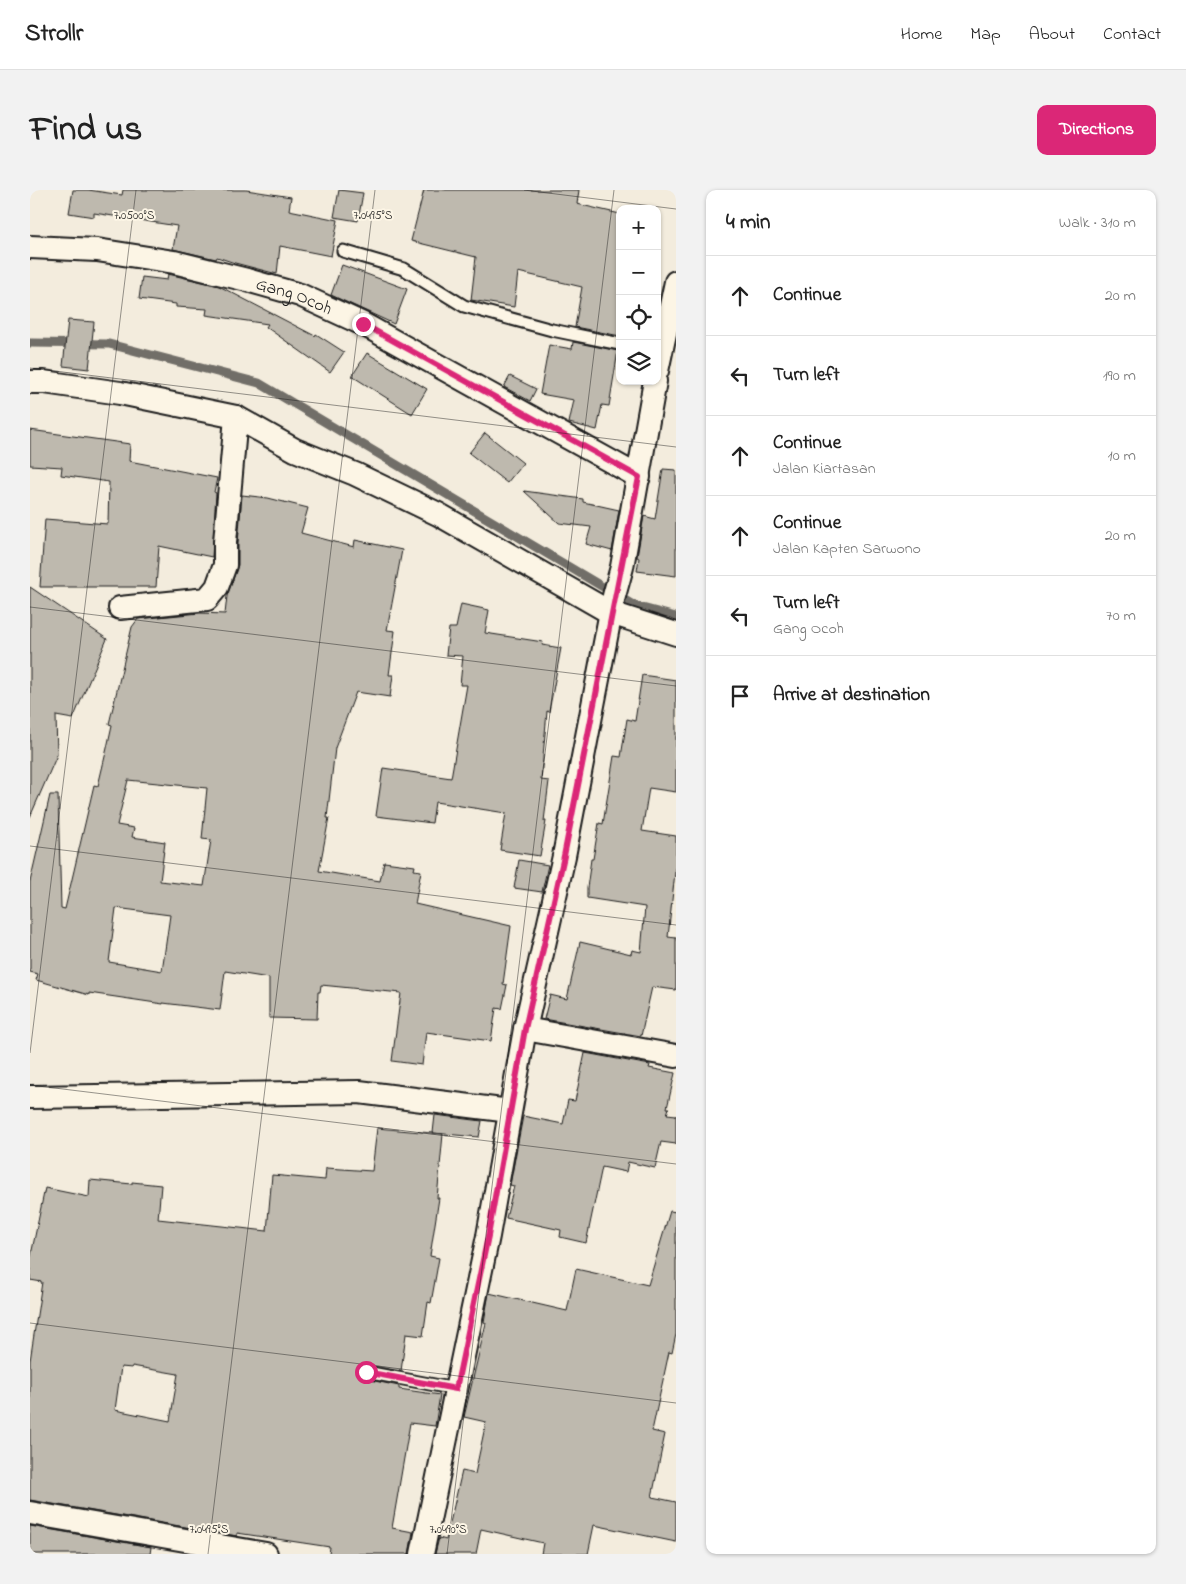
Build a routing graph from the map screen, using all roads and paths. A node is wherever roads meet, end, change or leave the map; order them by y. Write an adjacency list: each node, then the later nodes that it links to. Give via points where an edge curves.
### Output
1 (30, 247): 9 (street, Gang Ocoh, via 97,250 174,262 300,295 363,324)
2 (343, 251): 4 (lane, via 404,269 464,306)
3 (676, 282): 5 (street)
4 (616, 343)
5 (661, 345)
6 (30, 382): 8 (street, via 120,392)
7 (655, 385): 9 (street)
8 (236, 417): 10 (street, via 295,450 355,474 438,514); 11 (street, via 225,565 217,587 207,598)
9 (639, 477): 10 (street)
10 (613, 604): 12 (street); 13 (street, via 564,856)
11 (120, 608)
12 (676, 634)
13 (525, 1029): 14 (street); 16 (street)
14 (676, 1056)
15 (30, 1097): 16 (street, via 359,1092)
16 (510, 1112): 18 (street)
17 (366, 1372): 18 (lane)
18 (456, 1389): 21 (street)
19 (30, 1513): 20 (street)
20 (266, 1554)
21 (422, 1554)

